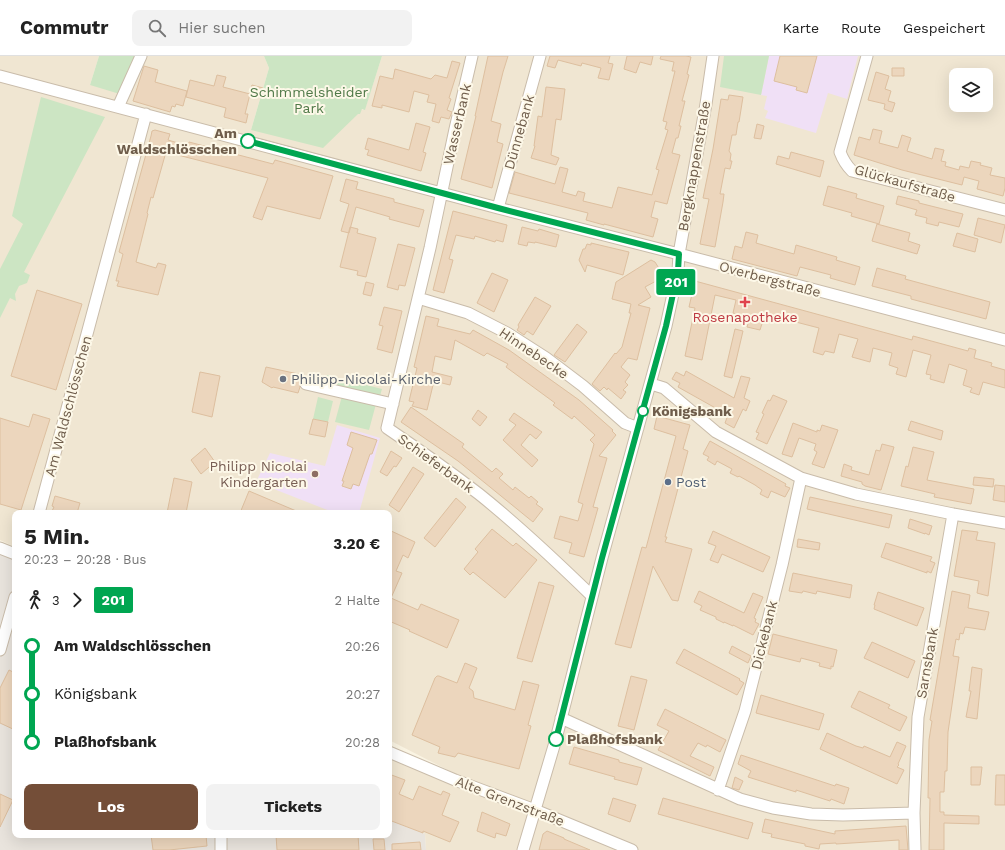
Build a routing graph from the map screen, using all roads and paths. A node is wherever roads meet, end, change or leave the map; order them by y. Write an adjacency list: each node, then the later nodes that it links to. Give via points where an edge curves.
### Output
1 (141, 56): 7 (street)
2 (472, 56): 9 (street, Wasserbank)
3 (540, 56): 10 (street, Dünnebank)
4 (713, 56): 12 (street, Bergknappenstraße)
5 (867, 56): 11 (street, Glückaufstraße, via 840,152 847,166 852,171)
6 (0, 76): 7 (street, Overbergstraße)
7 (118, 107): 8 (street, Overbergstraße)
8 (146, 114): 9 (street, Overbergstraße); 20 (street, Am Waldschlösschen)
9 (442, 192): 10 (street, Overbergstraße); 13 (street, Schieferbank)
10 (498, 208): 12 (street, Overbergstraße)
11 (1005, 210)
12 (679, 254): 14 (street, Overbergstraße); 16 (street, Bergknappenstraße, via 678,271 666,326)
13 (418, 298): 17 (street, Schieferbank); 18 (street, Hinnebecke, via 468,313 507,333 583,386 625,423)
14 (1005, 340)
15 (306, 384): 17 (street)
16 (650, 384): 18 (street, Bergknappenstraße); 19 (street, via 664,388 716,432)
17 (393, 404): 25 (street, Schieferbank, via 387,428 438,462 480,495 532,539)
18 (638, 428): 25 (street, Bergknappenstraße)
19 (802, 478): 21 (street, via 856,494); 30 (street, Dickebank, via 745,711)
20 (40, 510)
21 (953, 514): 22 (street); 32 (street, Sarnsbank, via 918,717)
22 (1005, 523)
23 (0, 548): 24 (street)
24 (12, 553)
25 (592, 596): 28 (street, Bergknappenstraße)
26 (12, 608): 27 (street)
27 (0, 650)
28 (561, 718): 30 (street); 31 (street, Bergknappenstraße)
29 (392, 753): 31 (street, Alte Grenzstraße)
30 (718, 790): 32 (street, via 773,808 811,814 843,816)
31 (535, 810): 35 (street, Bergknappenstraße); 36 (street, Alte Grenzstraße)
32 (914, 813): 37 (street)
33 (221, 838): 34 (street)
34 (221, 850)
35 (523, 850)
36 (632, 850)
37 (915, 850)

